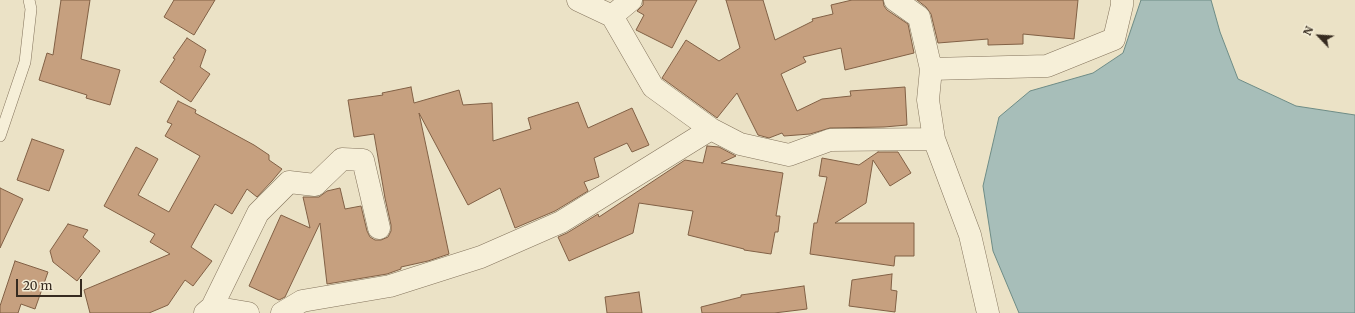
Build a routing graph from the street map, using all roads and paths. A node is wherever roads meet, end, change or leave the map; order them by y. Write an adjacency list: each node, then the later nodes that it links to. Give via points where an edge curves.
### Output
1 (29, 0): 9 (lane, via 31,9 25,62)
2 (578, 0): 6 (street)
3 (631, 0): 6 (street)
4 (895, 0): 7 (street, via 920,17)
5 (1122, 0): 7 (street, via 1114,40 1047,66)
6 (612, 16): 8 (street, via 653,87)
7 (931, 69): 10 (street, via 928,100)
8 (711, 128): 10 (street, via 740,144 789,155 830,140); 14 (street, via 561,222 480,257 390,286 302,301)
9 (0, 136)
10 (934, 139): 15 (street, via 970,235)
11 (379, 228): 12 (street, via 363,160 342,159 315,185 289,182 258,213)
12 (209, 310): 13 (street)
13 (248, 313)
14 (282, 313)
15 (988, 313)

